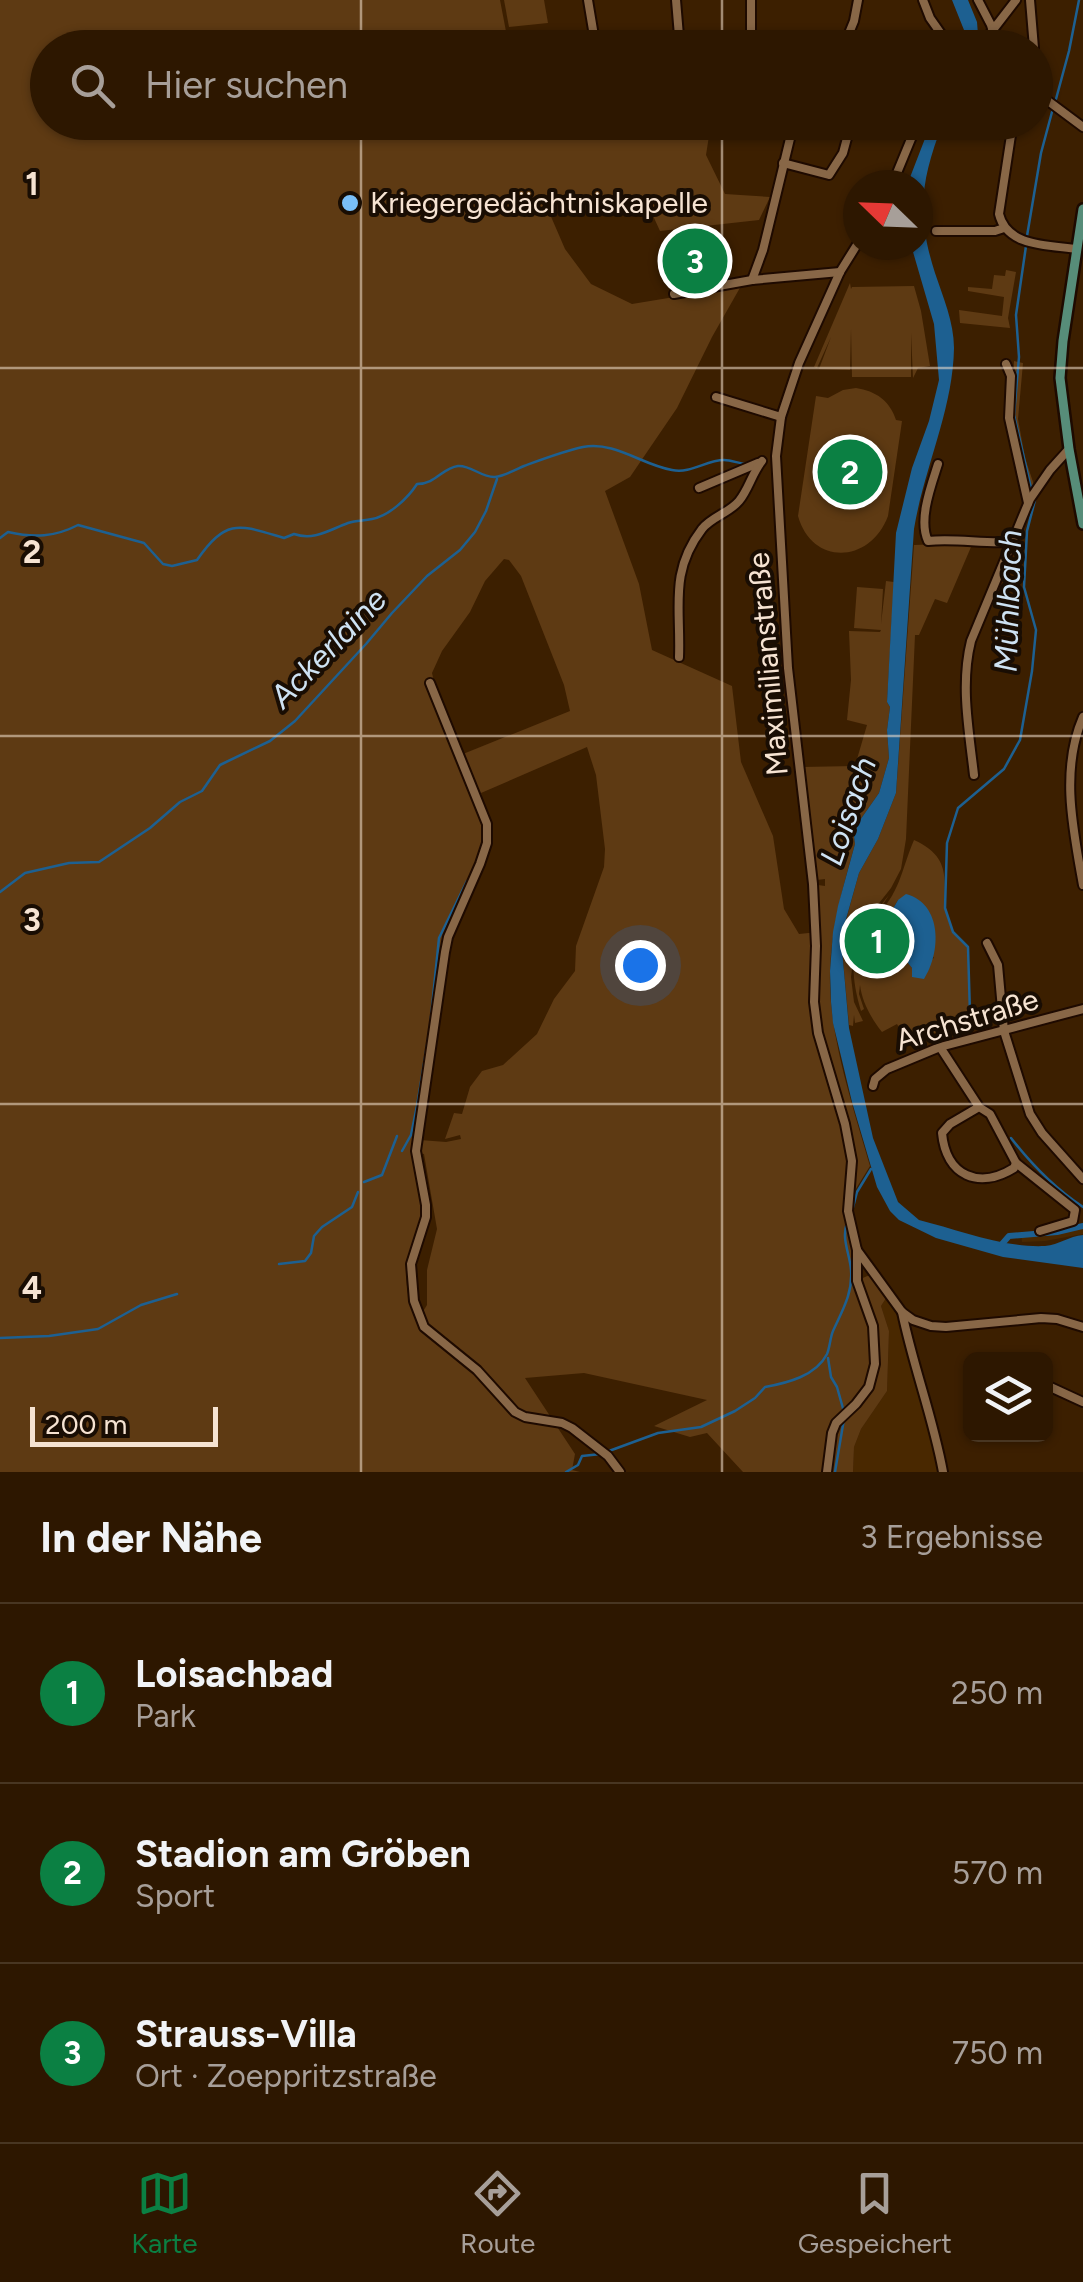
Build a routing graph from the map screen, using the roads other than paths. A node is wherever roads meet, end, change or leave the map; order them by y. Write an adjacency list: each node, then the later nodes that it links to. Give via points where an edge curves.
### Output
1 (588, 0): 9 (street)
2 (676, 0): 10 (street)
3 (751, 0): 11 (street)
4 (858, 0): 12 (street)
5 (923, 0): 13 (street)
6 (978, 0): 14 (street)
7 (1016, 0): 15 (street)
8 (1030, 0): 16 (street)
9 (593, 30)
10 (678, 30)
11 (751, 30)
12 (851, 30)
13 (939, 30)
14 (992, 30)
15 (993, 30)
16 (1032, 30)
17 (1053, 105): 18 (street)
18 (1083, 127)
19 (790, 140): 23 (street)
20 (846, 140): 23 (street, via 829,175)
21 (911, 140): 24 (street)
22 (1010, 140): 27 (street, via 999,214)
23 (784, 163): 32 (street)
24 (898, 170)
25 (1083, 209): 26 (main road)
26 (1082, 223): 29 (main road)
27 (1004, 228): 28 (street); 29 (street, via 1026,241)
28 (936, 231)
29 (1077, 249): 37 (main road, via 1060,363)
30 (847, 260): 31 (street, Maximilianstraße)
31 (840, 272): 32 (street); 36 (street, Maximilianstraße)
32 (752, 280): 33 (street)
33 (674, 294)
34 (1006, 364): 43 (street, via 1012,376 1009,418)
35 (716, 397): 36 (street)
36 (781, 417): 38 (street, Maximilianstraße)
37 (1069, 449): 42 (main road); 43 (street)
38 (776, 456): 39 (street); 62 (street, Maximilianstraße, via 788,668 814,908 814,1002 852,1161 848,1211)
39 (762, 461): 41 (street); 46 (street, via 737,503 700,531 681,566)
40 (938, 464): 45 (street, via 928,499 928,541)
41 (698, 488)
42 (1080, 493): 44 (main road)
43 (1029, 501): 45 (street)
44 (1083, 524)
45 (1010, 542): 49 (street, via 966,663)
46 (679, 657)
47 (430, 683): 69 (street, via 478,796 487,843 448,936 416,1152 426,1217 413,1252 414,1300 424,1327 515,1412 562,1423)
48 (1083, 717): 50 (street, via 1069,774)
49 (974, 776)
50 (1083, 885)
51 (988, 943): 53 (street, via 998,964)
52 (1083, 1009): 53 (street, Archstraße)
53 (1004, 1031): 54 (street, Archstraße); 60 (street, via 1030,1114)
54 (940, 1047): 55 (street, Archstraße, via 887,1068); 56 (street)
55 (873, 1086)
56 (979, 1107): 57 (street, via 990,1114); 58 (street, via 945,1129 944,1148 974,1179)
57 (1016, 1163): 58 (street); 59 (street)
58 (1010, 1172): 59 (street)
59 (1032, 1175): 61 (street, via 1076,1210 1074,1221)
60 (1083, 1179)
61 (1040, 1231)
62 (857, 1250): 63 (street); 64 (street)
63 (872, 1274): 64 (street); 65 (street)
64 (857, 1281): 70 (street, via 873,1326 875,1364 869,1387 832,1433)
65 (902, 1312): 66 (street, via 931,1326 1041,1318); 71 (street)
66 (1083, 1327)
67 (1053, 1388): 68 (street)
68 (1083, 1402)
69 (620, 1472)
70 (827, 1472)
71 (943, 1472)

